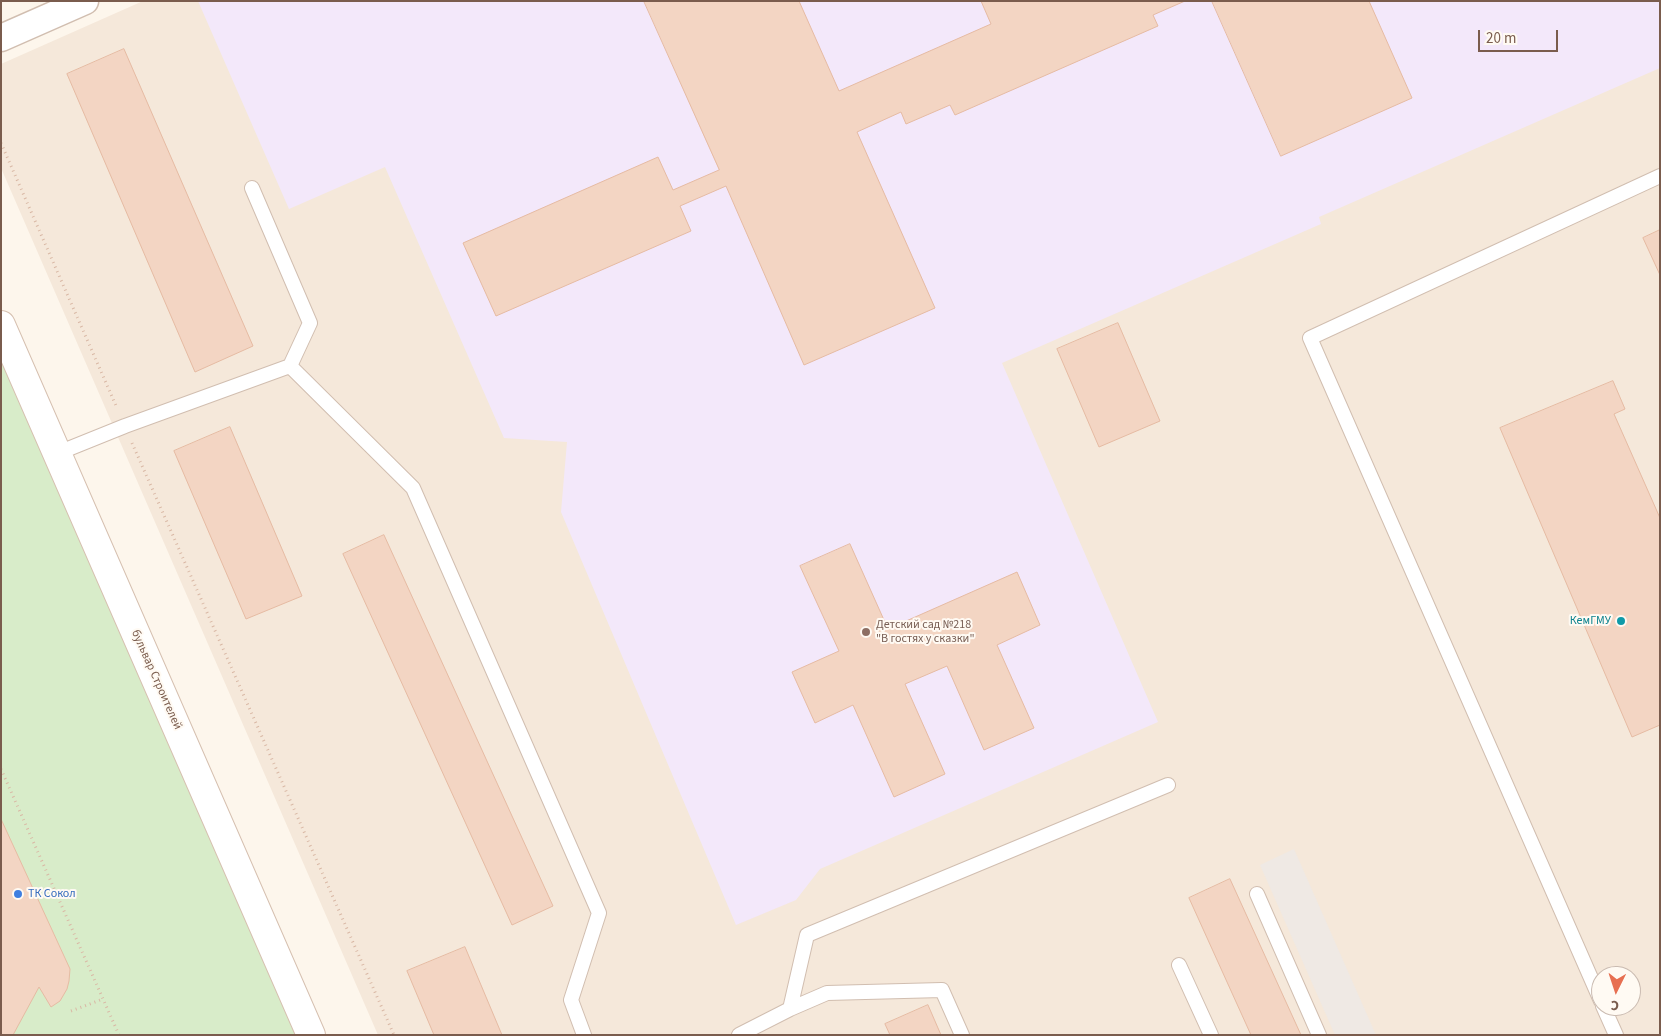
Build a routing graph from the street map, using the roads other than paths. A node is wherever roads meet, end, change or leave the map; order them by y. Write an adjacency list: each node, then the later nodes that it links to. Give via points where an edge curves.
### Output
1 (86, 1): 2 (street)
2 (1, 38)
3 (1660, 176): 11 (lane, via 1310,338)
4 (252, 188): 6 (lane, via 310,323)
5 (1, 325): 7 (street, бульвар Строителей)
6 (290, 366): 7 (lane); 16 (lane, via 413,488 421,506 599,913 571,1000)
7 (58, 453): 15 (street, бульвар Строителей)
8 (1168, 784): 12 (lane, via 807,935)
9 (1257, 894): 20 (lane)
10 (1179, 966): 19 (lane)
11 (1591, 978)
12 (790, 1009): 14 (lane); 18 (lane, via 827,994 942,990)
13 (1607, 1016): 21 (lane)
14 (759, 1030): 17 (lane)
15 (311, 1035)
16 (584, 1035)
17 (740, 1035)
18 (962, 1035)
19 (1210, 1035)
20 (1319, 1035)
21 (1616, 1035)

